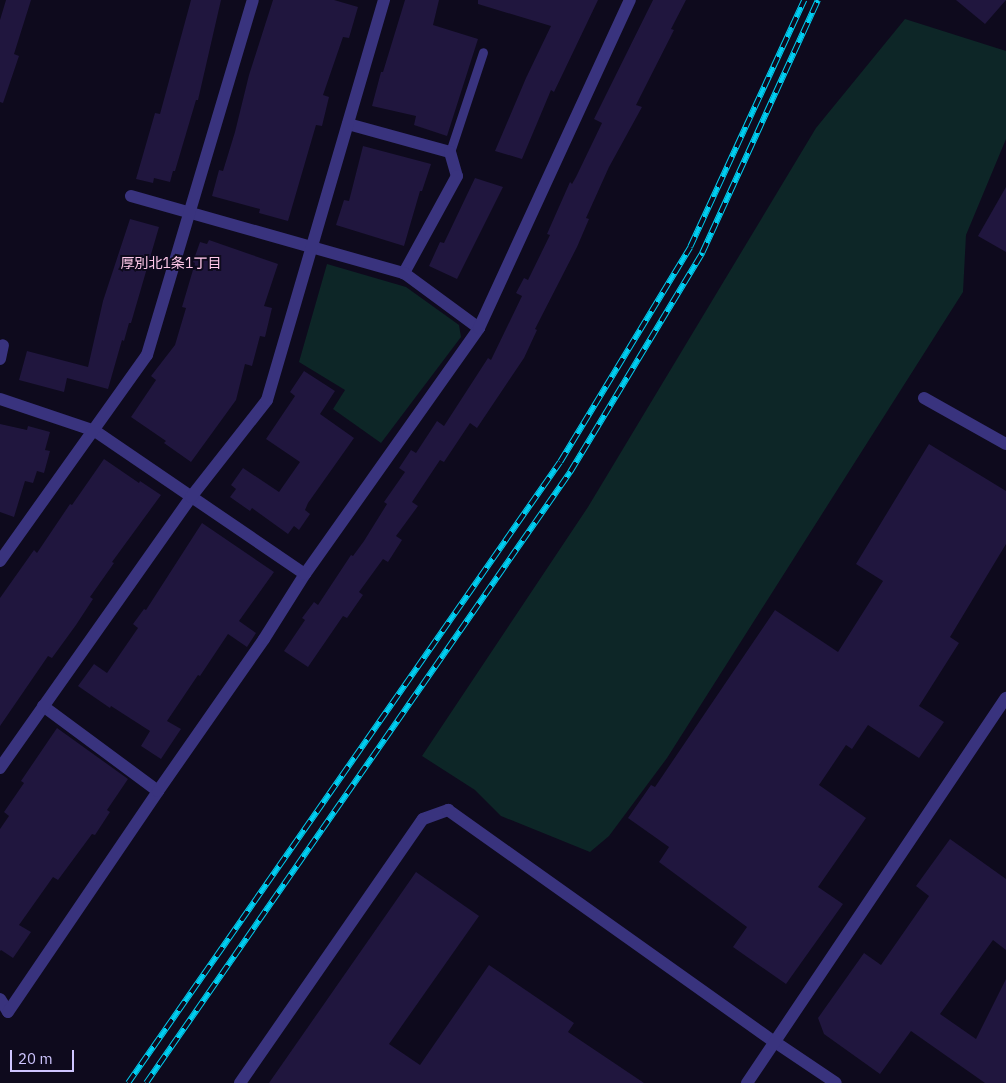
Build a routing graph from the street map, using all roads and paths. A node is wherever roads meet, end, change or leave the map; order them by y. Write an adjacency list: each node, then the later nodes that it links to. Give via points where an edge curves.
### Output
1 (253, 0): 8 (street)
2 (384, 0): 5 (street)
3 (630, 0): 11 (street)
4 (483, 52): 6 (lane)
5 (348, 124): 6 (street); 9 (street)
6 (450, 152): 10 (street, via 457,176)
7 (131, 196): 8 (street)
8 (190, 212): 9 (street); 16 (street, via 147,355)
9 (312, 247): 10 (street); 18 (street, via 267,400)
10 (404, 273): 11 (street)
11 (478, 328): 20 (street)
12 (3, 345): 13 (street)
13 (0, 359)
14 (924, 398): 17 (street)
15 (0, 399): 16 (street)
16 (95, 431): 18 (street); 19 (street)
17 (1006, 444)
18 (191, 496): 20 (street); 22 (street)
19 (0, 561)
20 (305, 574): 24 (street, via 264,639)
21 (1006, 698): 26 (street)
22 (43, 706): 23 (street); 24 (street)
23 (0, 768)
24 (158, 791): 25 (street, via 8,1012)
25 (0, 998)
26 (775, 1042): 27 (street, via 448,810 423,819); 28 (street); 29 (street)
27 (240, 1083)
28 (747, 1083)
29 (836, 1083)

